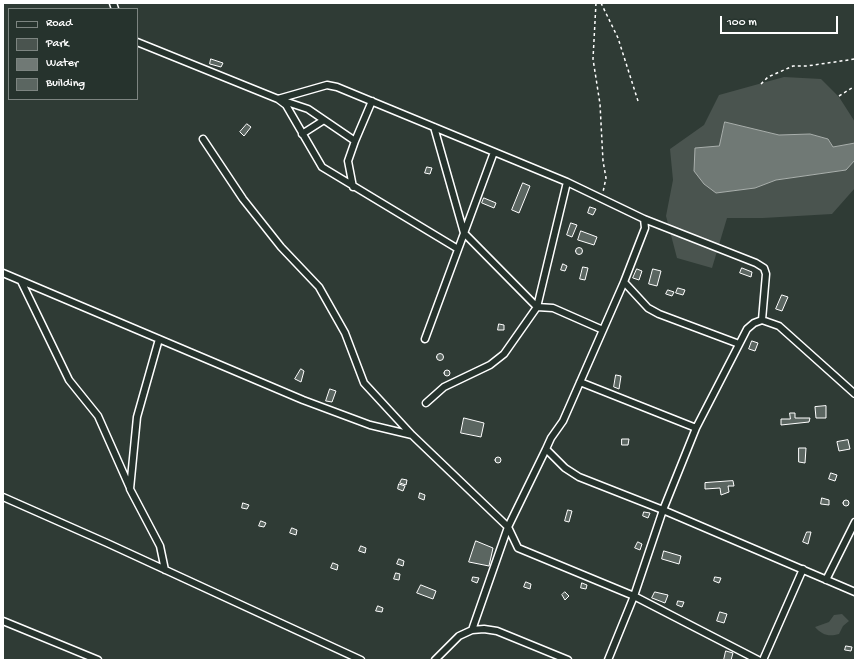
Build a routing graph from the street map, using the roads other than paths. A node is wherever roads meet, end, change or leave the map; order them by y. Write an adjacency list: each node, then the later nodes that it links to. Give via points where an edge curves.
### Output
1 (138, 42): 2 (street)
2 (278, 99): 3 (street, via 327,85); 4 (street, via 308,109); 6 (street, via 286,105)
3 (372, 101): 5 (street); 8 (street)
4 (324, 120): 6 (street); 8 (street)
5 (434, 127): 9 (street); 13 (street)
6 (302, 134): 11 (street, via 322,167)
7 (203, 139): 28 (street, via 242,199 281,247 319,287 345,333 364,383)
8 (355, 141): 11 (street, via 348,161)
9 (494, 152): 10 (street); 13 (street)
10 (568, 182): 12 (street); 18 (street)
11 (353, 187): 14 (street)
12 (644, 219): 17 (street, via 645,228); 19 (street, via 764,268 766,274)
13 (464, 233): 14 (street); 18 (street)
14 (458, 249): 22 (street)
15 (3, 273): 16 (street)
16 (21, 281): 21 (street); 30 (street, via 69,380 98,416)
17 (624, 282): 20 (street); 23 (street, via 648,308 659,314)
18 (537, 307): 20 (street, via 552,308); 26 (street, via 504,354 490,365 444,387)
19 (762, 320): 23 (street, via 747,329); 25 (street, via 779,326)
20 (603, 330): 24 (street)
21 (159, 339): 28 (street, via 303,400 370,425); 30 (street, via 137,417)
22 (425, 339)
23 (739, 344): 27 (street)
24 (580, 382): 27 (street); 29 (street, via 563,421)
25 (855, 394)
26 (426, 403)
27 (696, 428): 32 (street)
28 (412, 435): 34 (street)
29 (546, 449): 32 (street, via 565,468 579,477); 34 (street)
30 (130, 489): 36 (street, via 160,546)
31 (3, 497): 36 (street)
32 (663, 510): 35 (street); 39 (street)
33 (855, 522): 37 (street)
34 (508, 527): 39 (street, via 518,548); 41 (street)
35 (803, 569): 37 (street); 48 (street)
36 (165, 570): 43 (street)
37 (826, 580): 38 (street)
38 (855, 592)
39 (634, 596): 46 (street); 47 (street)
40 (3, 622): 42 (street)
41 (472, 630): 44 (street, via 459,636); 45 (street, via 497,631)
42 (98, 660)
43 (361, 660)
44 (435, 660)
45 (568, 660)
46 (608, 660)
47 (758, 660)
48 (763, 660)

